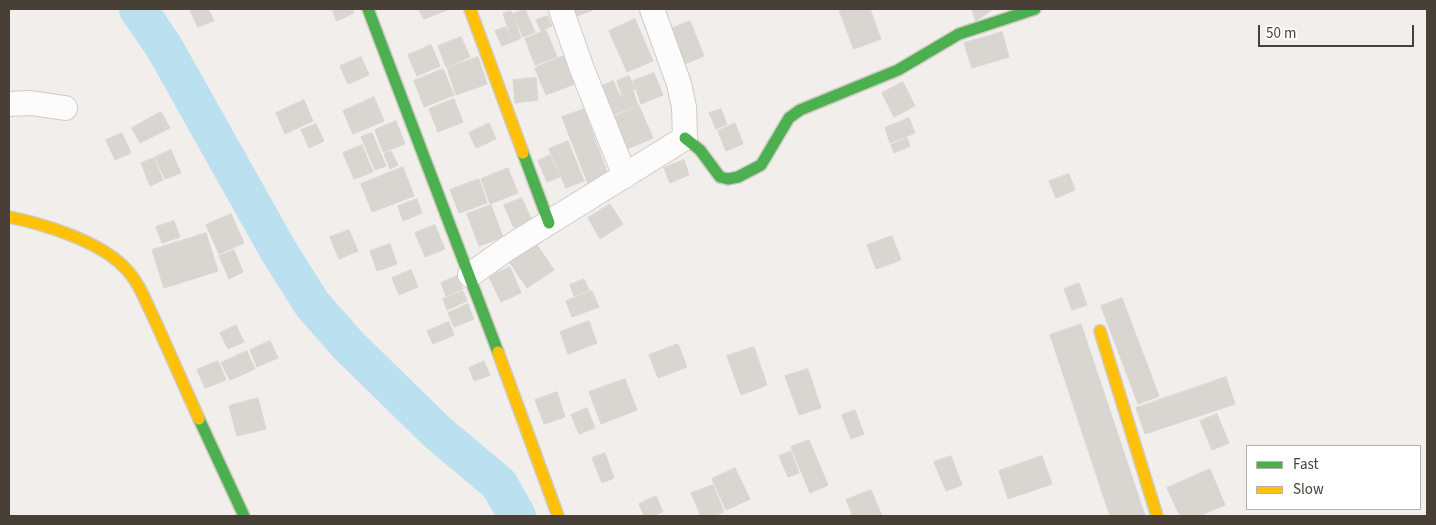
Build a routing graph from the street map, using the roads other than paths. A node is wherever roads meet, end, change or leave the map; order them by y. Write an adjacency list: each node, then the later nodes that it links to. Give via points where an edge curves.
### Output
1 (368, 9): 12 (street)
2 (470, 9): 11 (street)
3 (561, 9): 9 (street)
4 (652, 9): 8 (street, via 679,84 684,107)
5 (1035, 9): 8 (street, via 959,34 898,70 800,110 789,118 760,165 738,176 720,177 700,150)
6 (9, 104): 7 (street)
7 (65, 108)
8 (684, 138): 9 (street)
9 (625, 176): 11 (street)
10 (9, 217): 14 (street, via 44,226 106,253 130,274 140,289)
11 (550, 223): 12 (street)
12 (470, 275): 15 (street)
13 (1100, 331): 16 (street)
14 (244, 516)
15 (558, 516)
16 (1157, 516)

